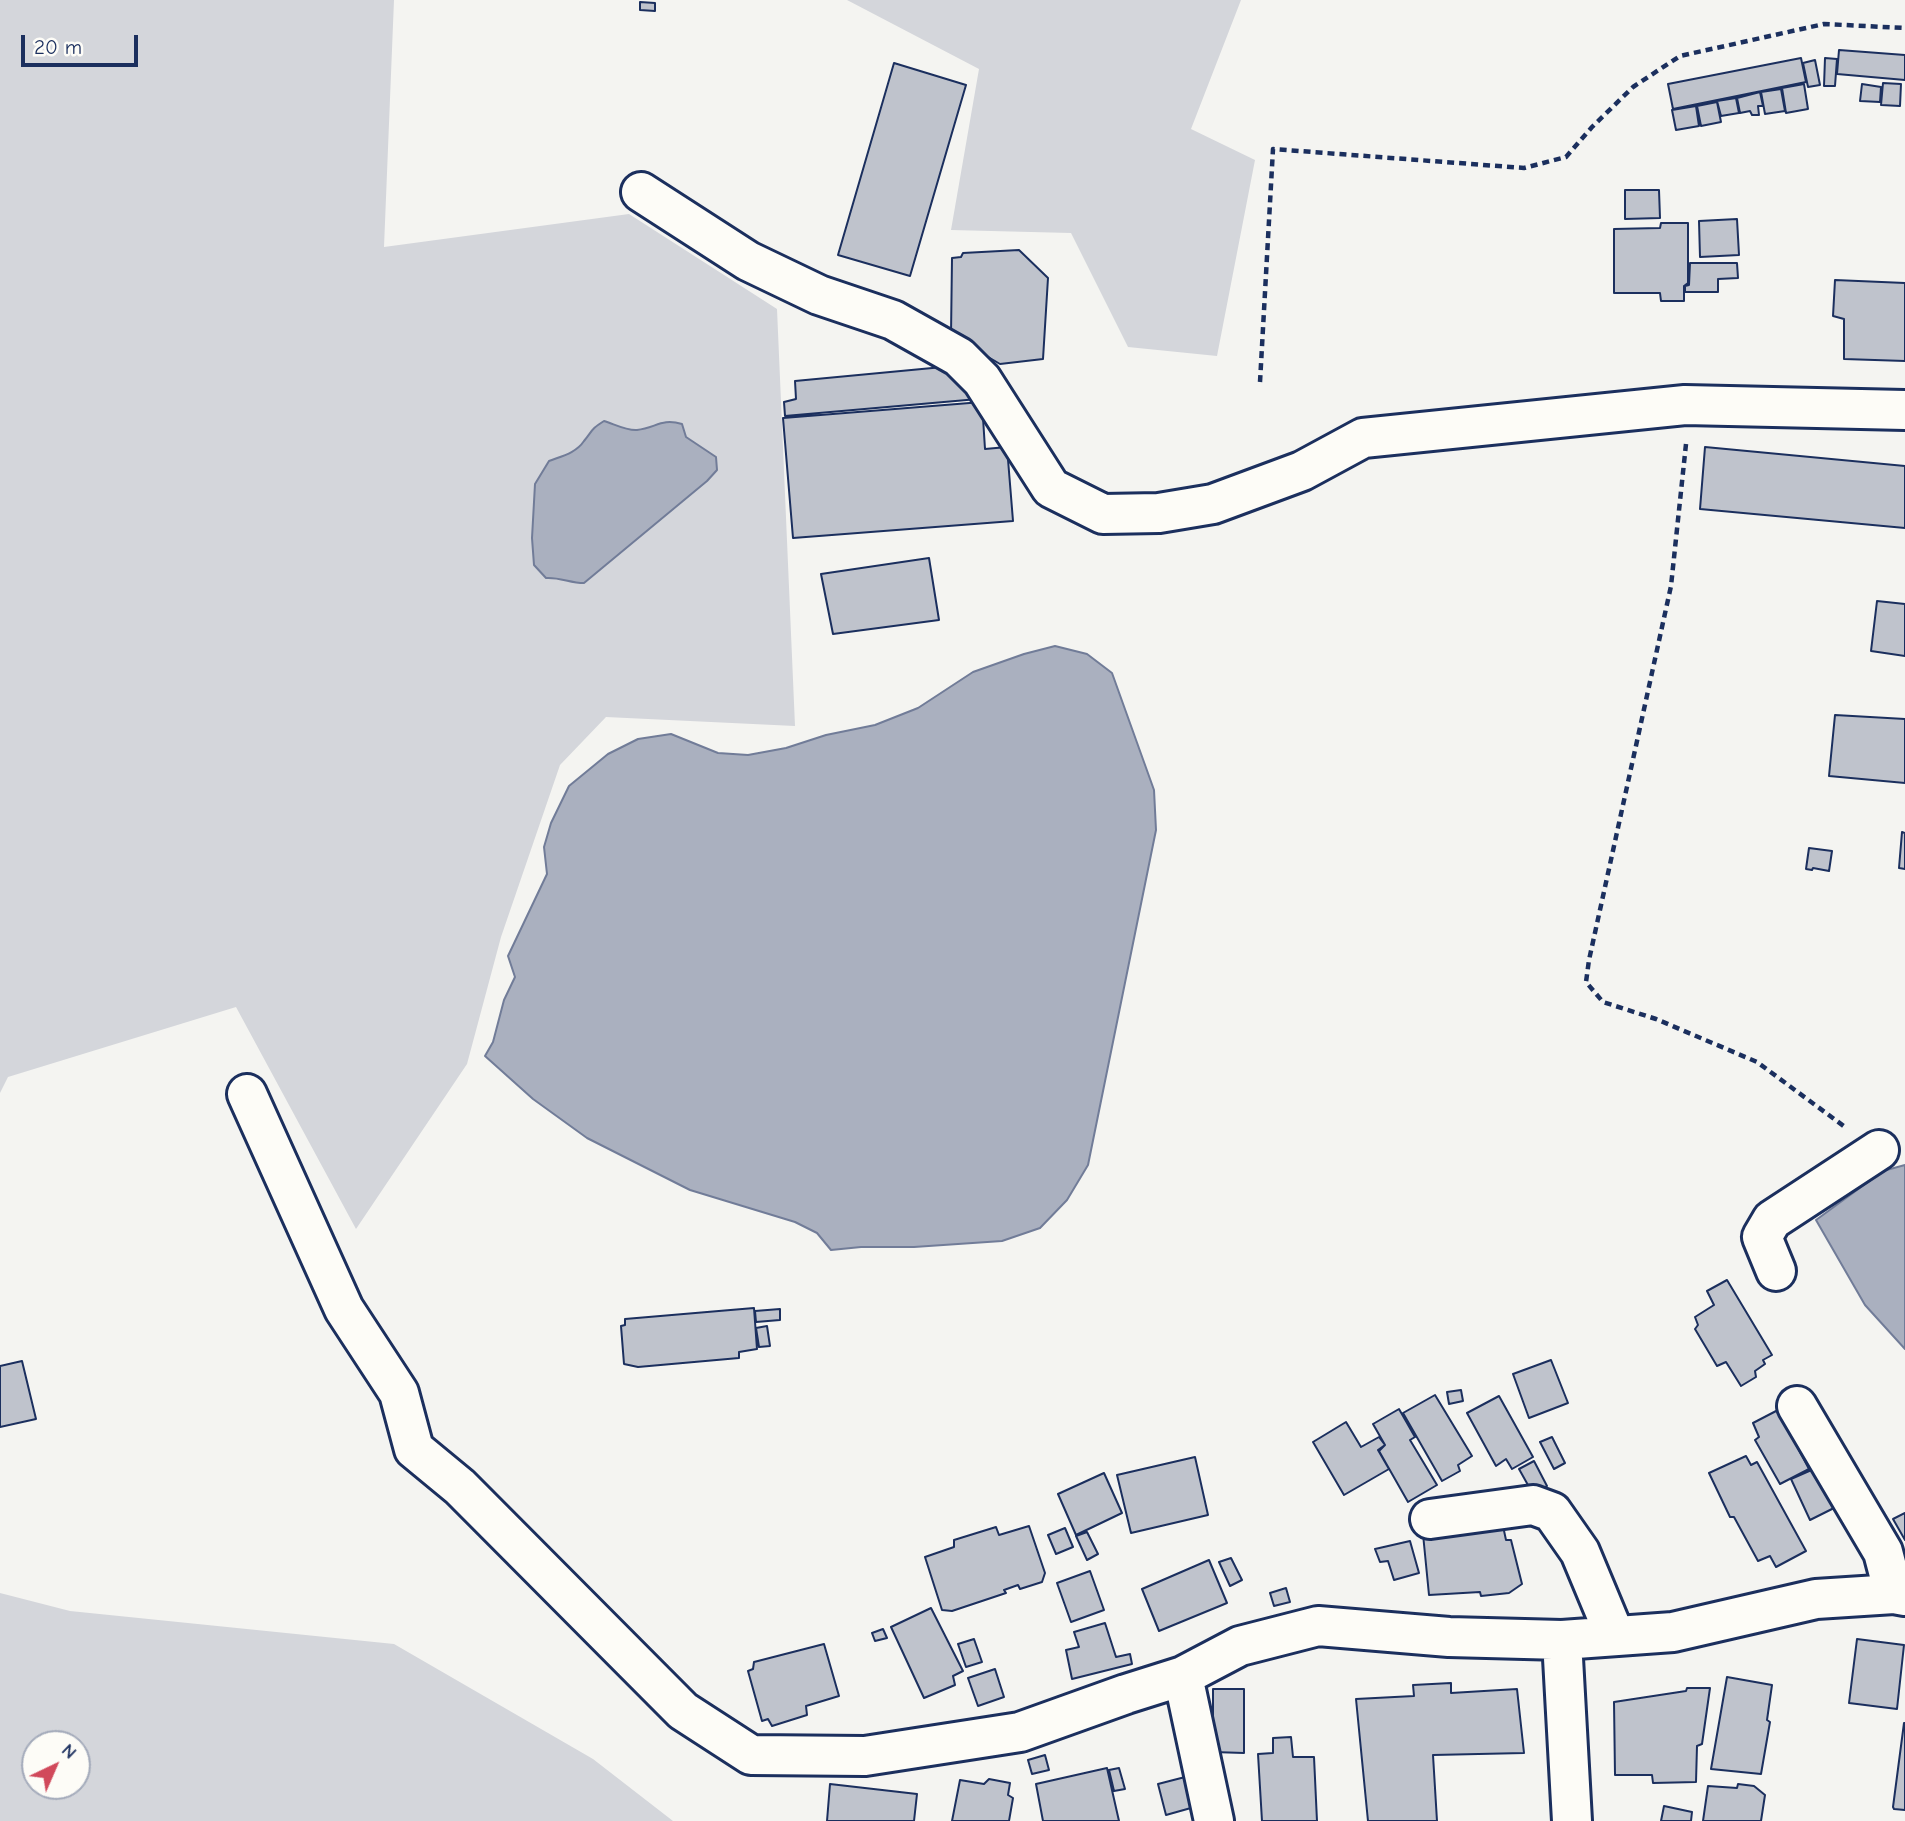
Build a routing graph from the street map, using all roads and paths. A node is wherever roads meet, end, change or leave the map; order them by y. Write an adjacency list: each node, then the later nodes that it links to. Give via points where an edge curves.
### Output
1 (1905, 29): 3 (path, via 1824,24 1680,56 1633,88 1566,157 1524,168 1273,149)
2 (641, 192): 4 (street, via 748,261 819,295 893,320 959,357 982,380 1051,488 1103,514 1159,513 1213,503 1302,471 1363,438)
3 (1260, 382)
4 (1685, 405): 5 (street); 7 (path, via 1686,454 1671,586 1586,982 1602,1002 1657,1019 1758,1062)
5 (1905, 410)
6 (247, 1094): 14 (street, via 344,1309 399,1393 414,1449 460,1487 683,1711 751,1755 865,1756 1020,1732)
7 (1879, 1150): 8 (street, via 1772,1220 1762,1237)
8 (1776, 1271)
9 (1797, 1406): 11 (street, via 1883,1552)
10 (1430, 1519): 12 (street, via 1533,1505 1552,1512 1580,1552)
11 (1900, 1595): 12 (street, via 1816,1599 1673,1632)
12 (1615, 1636): 13 (street)
13 (1562, 1640): 14 (street, via 1318,1626 1240,1646); 16 (street)
14 (1183, 1676): 15 (street)
15 (1214, 1821)
16 (1572, 1821)

